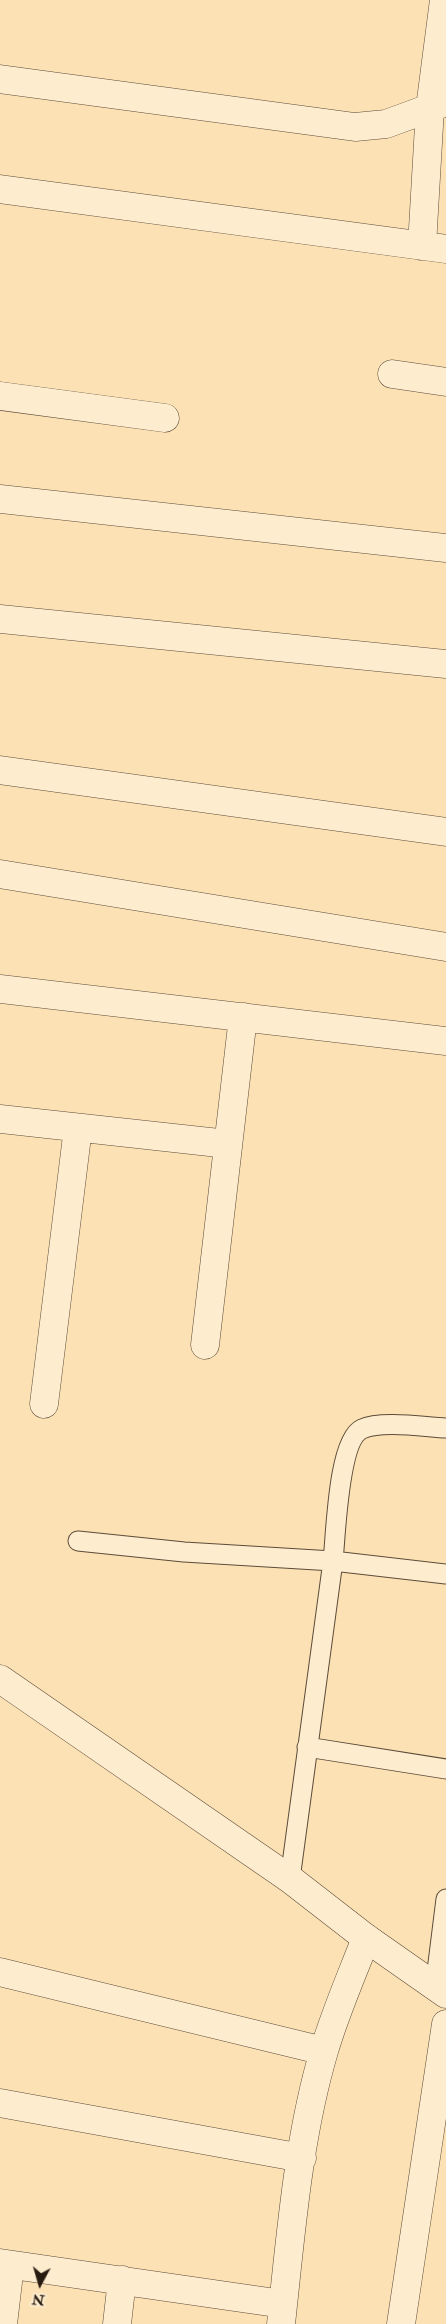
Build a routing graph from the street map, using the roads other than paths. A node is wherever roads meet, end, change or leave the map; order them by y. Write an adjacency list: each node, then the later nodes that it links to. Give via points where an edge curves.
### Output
1 (444, 0): 3 (street)
2 (0, 79): 3 (street, via 355,127 386,124)
3 (438, 105): 5 (street)
4 (0, 189): 5 (street)
5 (434, 247)
6 (392, 374): 7 (street)
7 (446, 382)
8 (0, 396): 9 (street)
9 (165, 418)
10 (0, 499): 11 (street)
11 (446, 548)
12 (0, 619): 13 (street)
13 (446, 664)
14 (0, 770): 15 (street)
15 (446, 832)
16 (0, 874): 17 (street)
17 (446, 947)
18 (0, 989): 19 (street)
19 (243, 1017): 20 (street); 23 (street)
20 (446, 1041)
21 (0, 1119): 22 (street)
22 (78, 1128): 23 (street); 25 (street)
23 (228, 1144): 24 (street)
24 (205, 1345)
25 (44, 1404)
26 (446, 1428): 28 (lane, via 393,1424 362,1429 351,1438 344,1462)
27 (78, 1541): 28 (lane, via 184,1552)
28 (333, 1561): 29 (lane); 31 (lane)
29 (446, 1574)
30 (0, 1679): 33 (street)
31 (307, 1748): 32 (lane); 33 (lane)
32 (446, 1769)
33 (290, 1879): 35 (street)
34 (446, 1899): 37 (lane)
35 (366, 1938): 37 (street); 39 (street)
36 (0, 1972): 39 (street)
37 (441, 1991)
38 (446, 2024): 47 (street)
39 (324, 2051): 41 (street)
40 (0, 2103): 41 (street)
41 (302, 2158): 44 (street)
42 (5, 2264): 43 (street); 45 (street)
43 (122, 2280): 44 (street); 46 (street)
44 (282, 2314)
45 (3, 2324)
46 (117, 2324)
47 (401, 2324)

